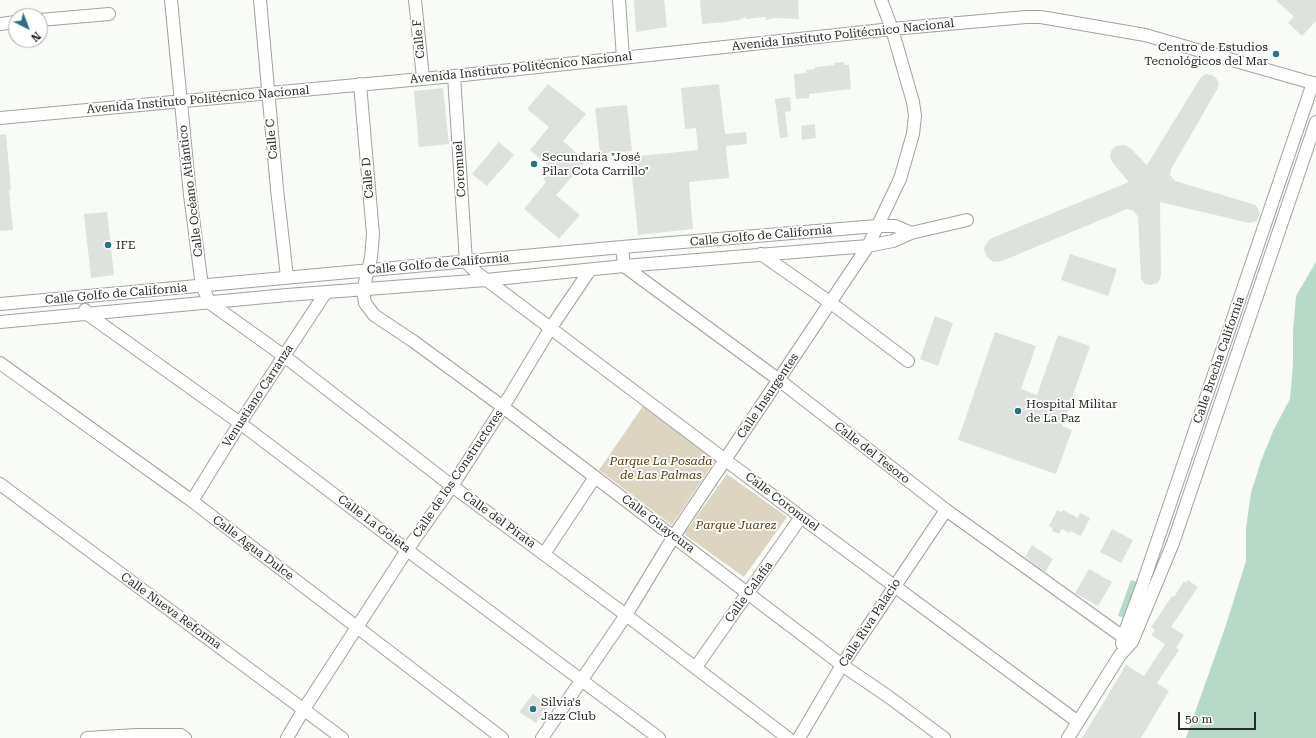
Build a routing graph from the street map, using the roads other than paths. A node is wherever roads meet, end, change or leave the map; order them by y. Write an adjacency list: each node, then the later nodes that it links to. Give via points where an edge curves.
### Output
1 (171, 0): 15 (street, Calle Océano Atlántico)
2 (260, 0): 14 (street, Calle C)
3 (415, 0): 11 (street, Calle F)
4 (619, 0): 9 (street)
5 (881, 0): 8 (street, Calle Insurgentes)
6 (109, 14): 7 (street)
7 (48, 19)
8 (892, 29): 9 (street, Avenida Instituto Politécnico Nacional); 12 (street, Avenida Instituto Politécnico Nacional, via 1041,17 1145,35); 19 (street, Calle Insurgentes, via 915,116 913,134 900,179)
9 (623, 58): 10 (street, Avenida Instituto Politécnico Nacional)
10 (454, 76): 11 (street, Avenida Instituto Politécnico Nacional); 24 (street, Coromuel)
11 (423, 78): 13 (street, Avenida Instituto Politécnico Nacional)
12 (1314, 83): 60 (street, Calle Brecha California, via 1142,586)
13 (360, 84): 14 (street, Avenida Instituto Politécnico Nacional); 26 (street, Calle D, via 373,234)
14 (268, 93): 15 (street, Avenida Instituto Politécnico Nacional); 28 (street, Calle C)
15 (181, 102): 16 (street, Avenida Instituto Politécnico Nacional); 30 (street, Calle Océano Atlántico)
16 (0, 118)
17 (1316, 122): 60 (street, Calle Brecha California, via 1173,543)
18 (967, 220): 20 (street, Calle Golfo de California)
19 (877, 226): 20 (street, Calle Golfo de California, via 895,226); 21 (street, Calle Insurgentes); 22 (street, Calle Golfo de California)
20 (911, 233): 21 (street, Calle Golfo de California, via 893,241)
21 (868, 246): 23 (street, Calle Golfo de California); 35 (street, Calle Insurgentes)
22 (622, 247): 24 (street, Calle Golfo de California); 25 (street)
23 (761, 254): 25 (street, Calle Golfo de California); 35 (street)
24 (466, 262): 26 (street, Calle Golfo de California); 29 (street, Calle Coromuel)
25 (624, 266): 27 (street, Calle Golfo de California); 43 (street, Calle del Tesoro)
26 (368, 270): 28 (street, Calle Golfo de California); 31 (street, Calle D)
27 (590, 270): 29 (street, Calle Golfo de California); 39 (street, Calle de los Constructores)
28 (287, 277): 30 (street, Calle Golfo de California)
29 (486, 280): 31 (street, Calle Golfo de California); 39 (street, Calle Coromuel)
30 (202, 286): 33 (street, Calle Golfo de California); 34 (street, Calle Océano Atlántico)
31 (363, 290): 32 (street, Calle Golfo de California); 44 (street, Calle Guaycura, via 365,303 374,315)
32 (326, 292): 34 (street, Calle Golfo de California); 40 (street, Venustiano Carranza)
33 (79, 297): 36 (street, Calle Golfo de California); 37 (street)
34 (210, 303): 37 (street, Calle Golfo de California); 40 (street, Calle del Pirata)
35 (831, 303): 41 (street); 43 (street, Calle Insurgentes)
36 (0, 304)
37 (86, 313): 38 (street, Calle Golfo de California); 45 (street, Calle La Goleta)
38 (0, 322)
39 (550, 329): 44 (street, Calle de los Constructores); 46 (street, Calle Coromuel)
40 (284, 356): 45 (street, Venustiano Carranza); 49 (street, Calle del Pirata)
41 (908, 361)
42 (0, 363): 50 (street, Calle Agua Dulce)
43 (779, 380): 46 (street, Calle Insurgentes); 51 (street, Calle del Tesoro)
44 (503, 407): 47 (street, Calle Guaycura); 49 (street, Calle de los Constructores)
45 (240, 423): 50 (street, Venustiano Carranza); 54 (street, Calle La Goleta)
46 (725, 459): 52 (street, Calle Coromuel); 53 (street, Calle Insurgentes)
47 (595, 477): 53 (street, Calle Guaycura); 55 (street)
48 (0, 484): 64 (street, Calle Nueva Reforma)
49 (452, 486): 54 (street, Calle de los Constructores); 55 (street, Calle del Pirata)
50 (192, 501): 59 (street, Calle Agua Dulce)
51 (946, 510): 56 (street, Calle Riva Palacio); 60 (street, Calle del Tesoro)
52 (801, 517): 56 (street, Calle Coromuel); 57 (street, Calle Calafia)
53 (674, 536): 57 (street, Calle Guaycura); 58 (street, Calle Insurgentes)
54 (407, 550): 59 (street, Calle de los Constructores); 63 (street, Calle La Goleta)
55 (544, 554): 58 (street, Calle del Pirata)
56 (894, 586): 61 (street, Calle Riva Palacio); 65 (street, Calle Coromuel)
57 (747, 594): 61 (street, Calle Guaycura); 62 (street, Calle Calafia)
58 (626, 615): 62 (street, Calle del Pirata); 63 (street, Calle Insurgentes)
59 (357, 627): 64 (street, Calle de los Constructores); 71 (street, Calle Agua Dulce)
60 (1128, 639): 65 (street)
61 (842, 665): 66 (street, Calle Guaycura, via 889,697); 75 (street, Calle Riva Palacio)
62 (696, 667): 74 (street, Calle del Pirata)
63 (581, 680): 72 (street, Calle Insurgentes); 73 (street, Calle La Goleta)
64 (304, 709): 69 (street, Calle de los Constructores); 70 (street, Calle Nueva Reforma)
65 (1078, 722): 76 (street)
66 (939, 737)
67 (88, 738): 68 (street, via 181,735)
68 (185, 738)
69 (287, 738)
70 (342, 738)
71 (502, 738)
72 (542, 738)
73 (659, 738)
74 (788, 738)
75 (799, 738)
76 (1068, 738)

